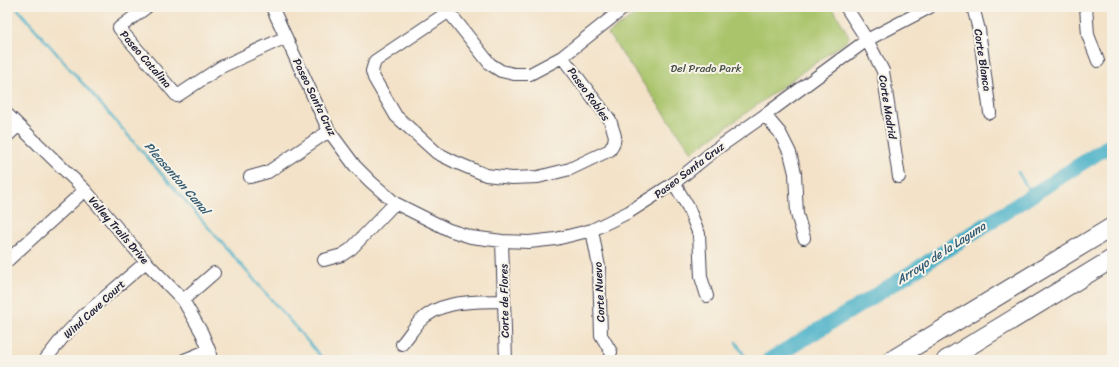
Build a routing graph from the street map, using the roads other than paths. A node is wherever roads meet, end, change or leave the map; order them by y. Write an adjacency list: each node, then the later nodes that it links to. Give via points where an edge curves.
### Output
1 (147, 7): 9 (street, Paseo Catalina, via 119,28 177,96 221,67)
2 (272, 7): 9 (street, Paseo Santa Cruz)
3 (625, 7): 11 (street)
4 (846, 7): 10 (street, Corte Madrid)
5 (930, 7): 10 (street, Paseo Santa Cruz)
6 (973, 7): 13 (street, Corte Blanca, via 979,30)
7 (1086, 7): 12 (street, via 1088,35)
8 (446, 9): 11 (street, via 490,64 501,71 530,74); 11 (street, Paseo Robles, via 375,61 372,71 396,116 437,154 454,162 486,174 512,178 538,177 570,169 610,150 615,136 610,120)
9 (286, 37): 17 (street, Paseo Santa Cruz)
10 (867, 40): 15 (street, Paseo Santa Cruz); 20 (street, Corte Madrid, via 883,71)
11 (562, 57)
12 (1098, 61)
13 (990, 113)
14 (7, 114): 16 (street, Valley Trails Drive)
15 (765, 115): 21 (street, Paseo Santa Cruz); 26 (street, via 780,133 790,153 796,173 797,214)
16 (18, 126): 18 (street); 22 (street, Valley Trails Drive)
17 (329, 131): 19 (street, via 268,172); 23 (street, Paseo Santa Cruz, via 355,166)
18 (7, 136)
19 (250, 177)
20 (899, 178)
21 (674, 183): 25 (street, Paseo Santa Cruz, via 629,212); 33 (street, via 688,207 699,234 702,277)
22 (85, 190): 30 (street); 31 (street, Valley Trails Drive)
23 (395, 203): 27 (street, Paseo Santa Cruz, via 449,230 471,237); 29 (street, via 351,249 342,255)
24 (1112, 227): 42 (highway)
25 (592, 230): 27 (street, Paseo Santa Cruz, via 550,240); 37 (street, Corte Nuevo, via 599,266 601,335)
26 (804, 238)
27 (502, 241): 35 (street, Corte de Flores)
28 (1112, 259): 43 (highway)
29 (324, 260)
30 (7, 261)
31 (146, 262): 34 (street, Valley Trails Drive); 39 (street, Wind Cave Court, via 84,315)
32 (214, 273): 34 (street)
33 (707, 296)
34 (183, 300): 38 (street, Valley Trails Drive, via 202,333)
35 (504, 301): 36 (street, via 453,303 435,310 420,322); 41 (street, Corte de Flores)
36 (402, 344)
37 (611, 352)
38 (210, 355): 40 (street)
39 (45, 360)
40 (184, 360)
41 (506, 360)
42 (892, 360)
43 (946, 360)

